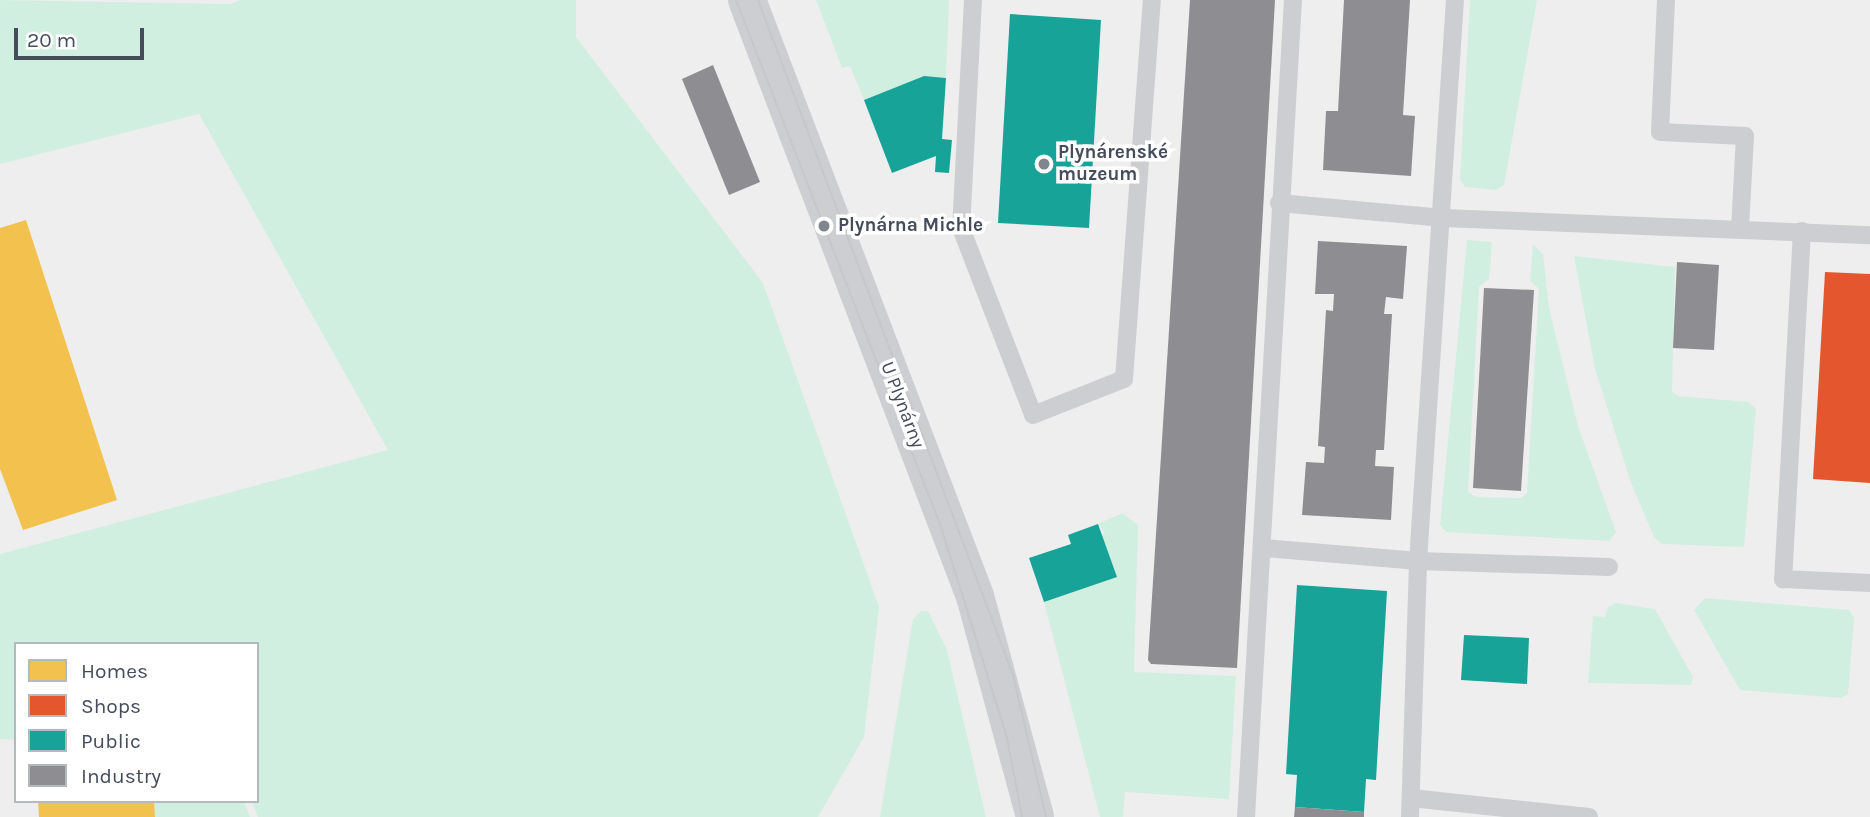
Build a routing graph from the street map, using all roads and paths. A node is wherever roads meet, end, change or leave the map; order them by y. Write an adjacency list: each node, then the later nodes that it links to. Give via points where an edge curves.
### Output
1 (747, 0): 17 (street, U Plynárny, via 975,596)
2 (973, 0): 3 (lane, via 961,228 1033,415 1124,379)
3 (1152, 0)
4 (1293, 0): 7 (lane)
5 (1455, 0): 8 (lane)
6 (1666, 0): 9 (lane, via 1660,132 1745,136)
7 (1279, 203): 8 (lane); 12 (lane)
8 (1443, 218): 9 (lane); 13 (lane)
9 (1740, 229): 10 (lane)
10 (1801, 231): 11 (lane); 15 (lane, via 1783,579)
11 (1870, 235)
12 (1264, 548): 13 (lane); 18 (lane)
13 (1418, 561): 14 (lane); 16 (lane)
14 (1609, 566)
15 (1870, 583)
16 (1411, 798): 19 (lane); 20 (lane)
17 (1035, 817)
18 (1246, 817)
19 (1410, 817)
20 (1589, 817)

